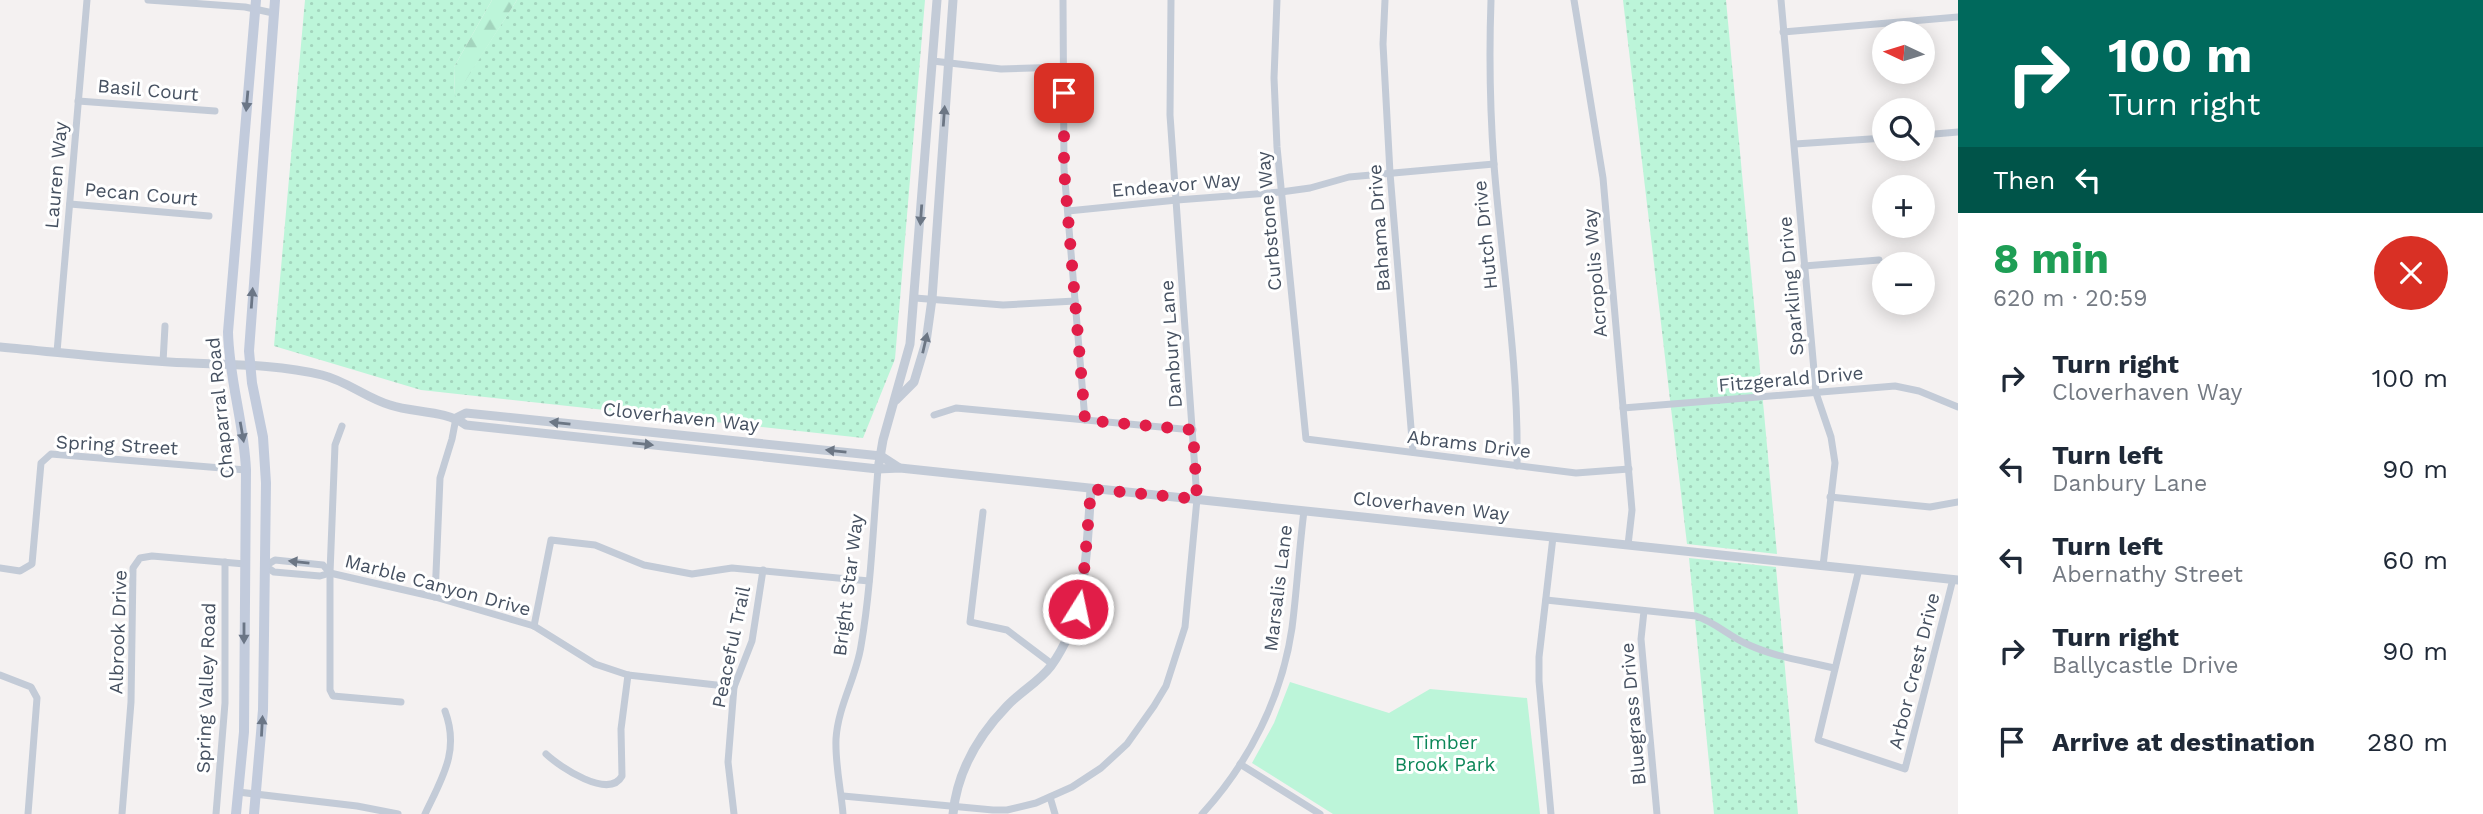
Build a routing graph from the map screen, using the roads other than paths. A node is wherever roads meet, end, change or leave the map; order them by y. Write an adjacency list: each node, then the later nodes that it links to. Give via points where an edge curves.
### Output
1 (87, 0): 20 (street, Lauren Way)
2 (148, 0): 13 (street)
3 (275, 0): 14 (main road, Chaparral Road)
4 (937, 0): 17 (street, Bright Star Way)
5 (953, 0): 18 (street, Bright Star Way)
6 (1063, 0): 19 (street)
7 (1171, 0): 29 (street, Danbury Lane, via 1170,115)
8 (1277, 0): 28 (street, Curbstone Way, via 1274,78)
9 (1385, 0): 27 (street, Bahama Drive)
10 (1492, 0): 26 (street, Hutch Drive)
11 (1574, 0): 47 (street, Acropolis Way, via 1603,178)
12 (1781, 0): 16 (street, Sparkling Drive)
13 (255, 5): 14 (street); 42 (main road, Chaparral Road, one-way to 42, via 228,332)
14 (273, 13): 43 (main road, Chaparral Road, one-way to 14)
15 (1958, 17): 16 (street)
16 (1783, 32): 25 (street, Sparkling Drive)
17 (933, 61): 18 (street); 35 (street, Bright Star Way, one-way to 35)
18 (947, 63): 19 (street, via 1001,69); 36 (street, Bright Star Way, one-way to 18)
19 (1064, 67): 31 (street)
20 (78, 100): 21 (street, Basil Court); 30 (street, Lauren Way)
21 (215, 111)
22 (1958, 132): 23 (street)
23 (1935, 134)
24 (1872, 139): 25 (street)
25 (1794, 144): 34 (street, Sparkling Drive)
26 (1494, 164): 27 (street, Endeavor Way); 56 (street, Hutch Drive, via 1516,385)
27 (1390, 173): 28 (street, Endeavor Way); 54 (street, Bahama Drive)
28 (1281, 192): 29 (street, Endeavor Way); 53 (street, Curbstone Way)
29 (1177, 200): 31 (street, Endeavor Way); 52 (street, Danbury Lane)
30 (69, 204): 32 (street, Pecan Court); 40 (street, Lauren Way)
31 (1068, 211): 37 (street)
32 (209, 216)
33 (1872, 260): 34 (street)
34 (1804, 265): 44 (street, Sparkling Drive)
35 (915, 298): 36 (street); 45 (street, Bright Star Way, via 911,344)
36 (932, 299): 37 (street, via 1003,305); 45 (street, Bright Star Way, one-way to 36, via 914,382)
37 (1075, 301): 50 (street)
38 (165, 326): 41 (street)
39 (0, 347): 40 (street, Cloverhaven Way)
40 (57, 352): 41 (street, Cloverhaven Way)
41 (163, 362): 42 (street, Cloverhaven Way)
42 (230, 365): 43 (street, Cloverhaven Way); 60 (main road, Chaparral Road, one-way to 60)
43 (250, 366): 49 (street, Cloverhaven Way, via 324,375 383,403); 71 (main road, Chaparral Road, via 265,449)
44 (1816, 393): 46 (street, Fitzgerald Drive, via 1895,386); 47 (street, Fitzgerald Drive); 62 (street, Sparkling Drive, via 1835,463)
45 (895, 402): 55 (street, Bright Star Way)
46 (1958, 407)
47 (1623, 408): 59 (street, Acropolis Way)
48 (934, 415): 50 (street, via 956,408)
49 (456, 418): 55 (street, Cloverhaven Way, one-way to 49, via 466,413); 58 (street, Cloverhaven Way, one-way to 58, via 466,425); 79 (street, via 440,478)
50 (1085, 420): 52 (street)
51 (342, 426): 76 (street, via 335,444)
52 (1193, 430): 63 (street, Danbury Lane)
53 (1306, 439): 54 (street, Abrams Drive)
54 (1413, 452): 56 (street, Abrams Drive)
55 (881, 456): 57 (street, Cloverhaven Way); 58 (street, Bright Star Way)
56 (1517, 466): 59 (street, Abrams Drive, via 1576,473)
57 (900, 468): 58 (street, Cloverhaven Way); 61 (street, Cloverhaven Way)
58 (878, 469): 78 (street, Bright Star Way)
59 (1629, 469): 68 (street, Acropolis Way, via 1632,510)
60 (246, 470): 70 (main road, Chaparral Road); 73 (street, Spring Street, via 51,454 41,463 32,565 20,571)
61 (1091, 489): 63 (street, Cloverhaven Way); 83 (street, via 1082,595)
62 (1830, 497): 64 (street, via 1930,507); 72 (street, Sparkling Drive)
63 (1197, 499): 65 (street, Cloverhaven Way); 95 (street, Danbury Lane, via 1185,626 1166,686 1127,744 1101,768)
64 (1958, 502)
65 (1304, 511): 67 (street, Cloverhaven Way); 91 (street, Marsalis Lane, via 1286,657 1261,729)
66 (982, 512): 83 (street, via 970,622 1007,629)
67 (1553, 537): 68 (street, Cloverhaven Way); 80 (street)
68 (1628, 545): 72 (street, Cloverhaven Way)
69 (225, 562): 70 (street, Albrook Drive); 98 (street, Albrook Drive, via 152,556 140,558 133,568 131,702); 99 (street, Spring Valley Road, via 225,703)
70 (245, 564): 71 (main road); 92 (main road, Chaparral Road, one-way to 92, via 244,732)
71 (265, 566): 76 (street, Marble Canyon Drive, via 274,572); 76 (street, Marble Canyon Drive, one-way to 71, via 323,565 275,560); 93 (main road, Chaparral Road, one-way to 71, via 263,710)
72 (1823, 566): 74 (street, Cloverhaven Way)
73 (0, 568)
74 (1859, 569): 77 (street, Cloverhaven Way); 84 (street)
75 (763, 570): 78 (street); 82 (street, via 732,568 692,574 644,565 595,545 551,540); 87 (street, Peaceful Trail, via 752,640)
76 (330, 573): 79 (street, Marble Canyon Drive); 88 (street, via 333,696)
77 (1955, 580): 84 (street, Arbor Crest Drive, via 1905,769 1818,740)
78 (869, 581): 94 (street, Bright Star Way, via 861,650 836,736 836,767)
79 (435, 597): 82 (street, Marble Canyon Drive)
80 (1546, 600): 81 (street); 109 (street, via 1539,681)
81 (1644, 611): 84 (street, via 1704,618 1757,649); 110 (street, Bluegrass Drive, via 1641,639)
82 (534, 626): 86 (street, Marble Canyon Drive, via 595,664)
83 (1052, 664): 96 (street, via 1007,705 979,740 961,771)
84 (1834, 668)
85 (0, 675): 97 (street, via 31,687 37,698)
86 (628, 675): 87 (street, Marble Canyon Drive); 90 (street, via 618,783 578,776)
87 (734, 687): 104 (street, Peaceful Trail, via 728,762)
88 (401, 702)
89 (445, 711): 103 (street, via 452,730 450,752)
90 (546, 754)
91 (1240, 764): 107 (street, Marsalis Lane); 108 (street)
92 (238, 792): 93 (street); 100 (main road, Chaparral Road)
93 (256, 794): 101 (main road, Chaparral Road); 102 (street)
94 (843, 796): 96 (street, Danbury Lane); 105 (street, Bright Star Way)
95 (1050, 797): 96 (street, Danbury Lane, via 1007,810); 106 (street)
96 (953, 809)
97 (28, 814)
98 (122, 814)
99 (216, 814)
100 (236, 814)
101 (254, 814)
102 (398, 814)
103 (425, 814)
104 (734, 814)
105 (843, 814)
106 (1055, 814)
107 (1202, 814)
108 (1320, 814)
109 (1551, 814)
110 (1657, 814)

